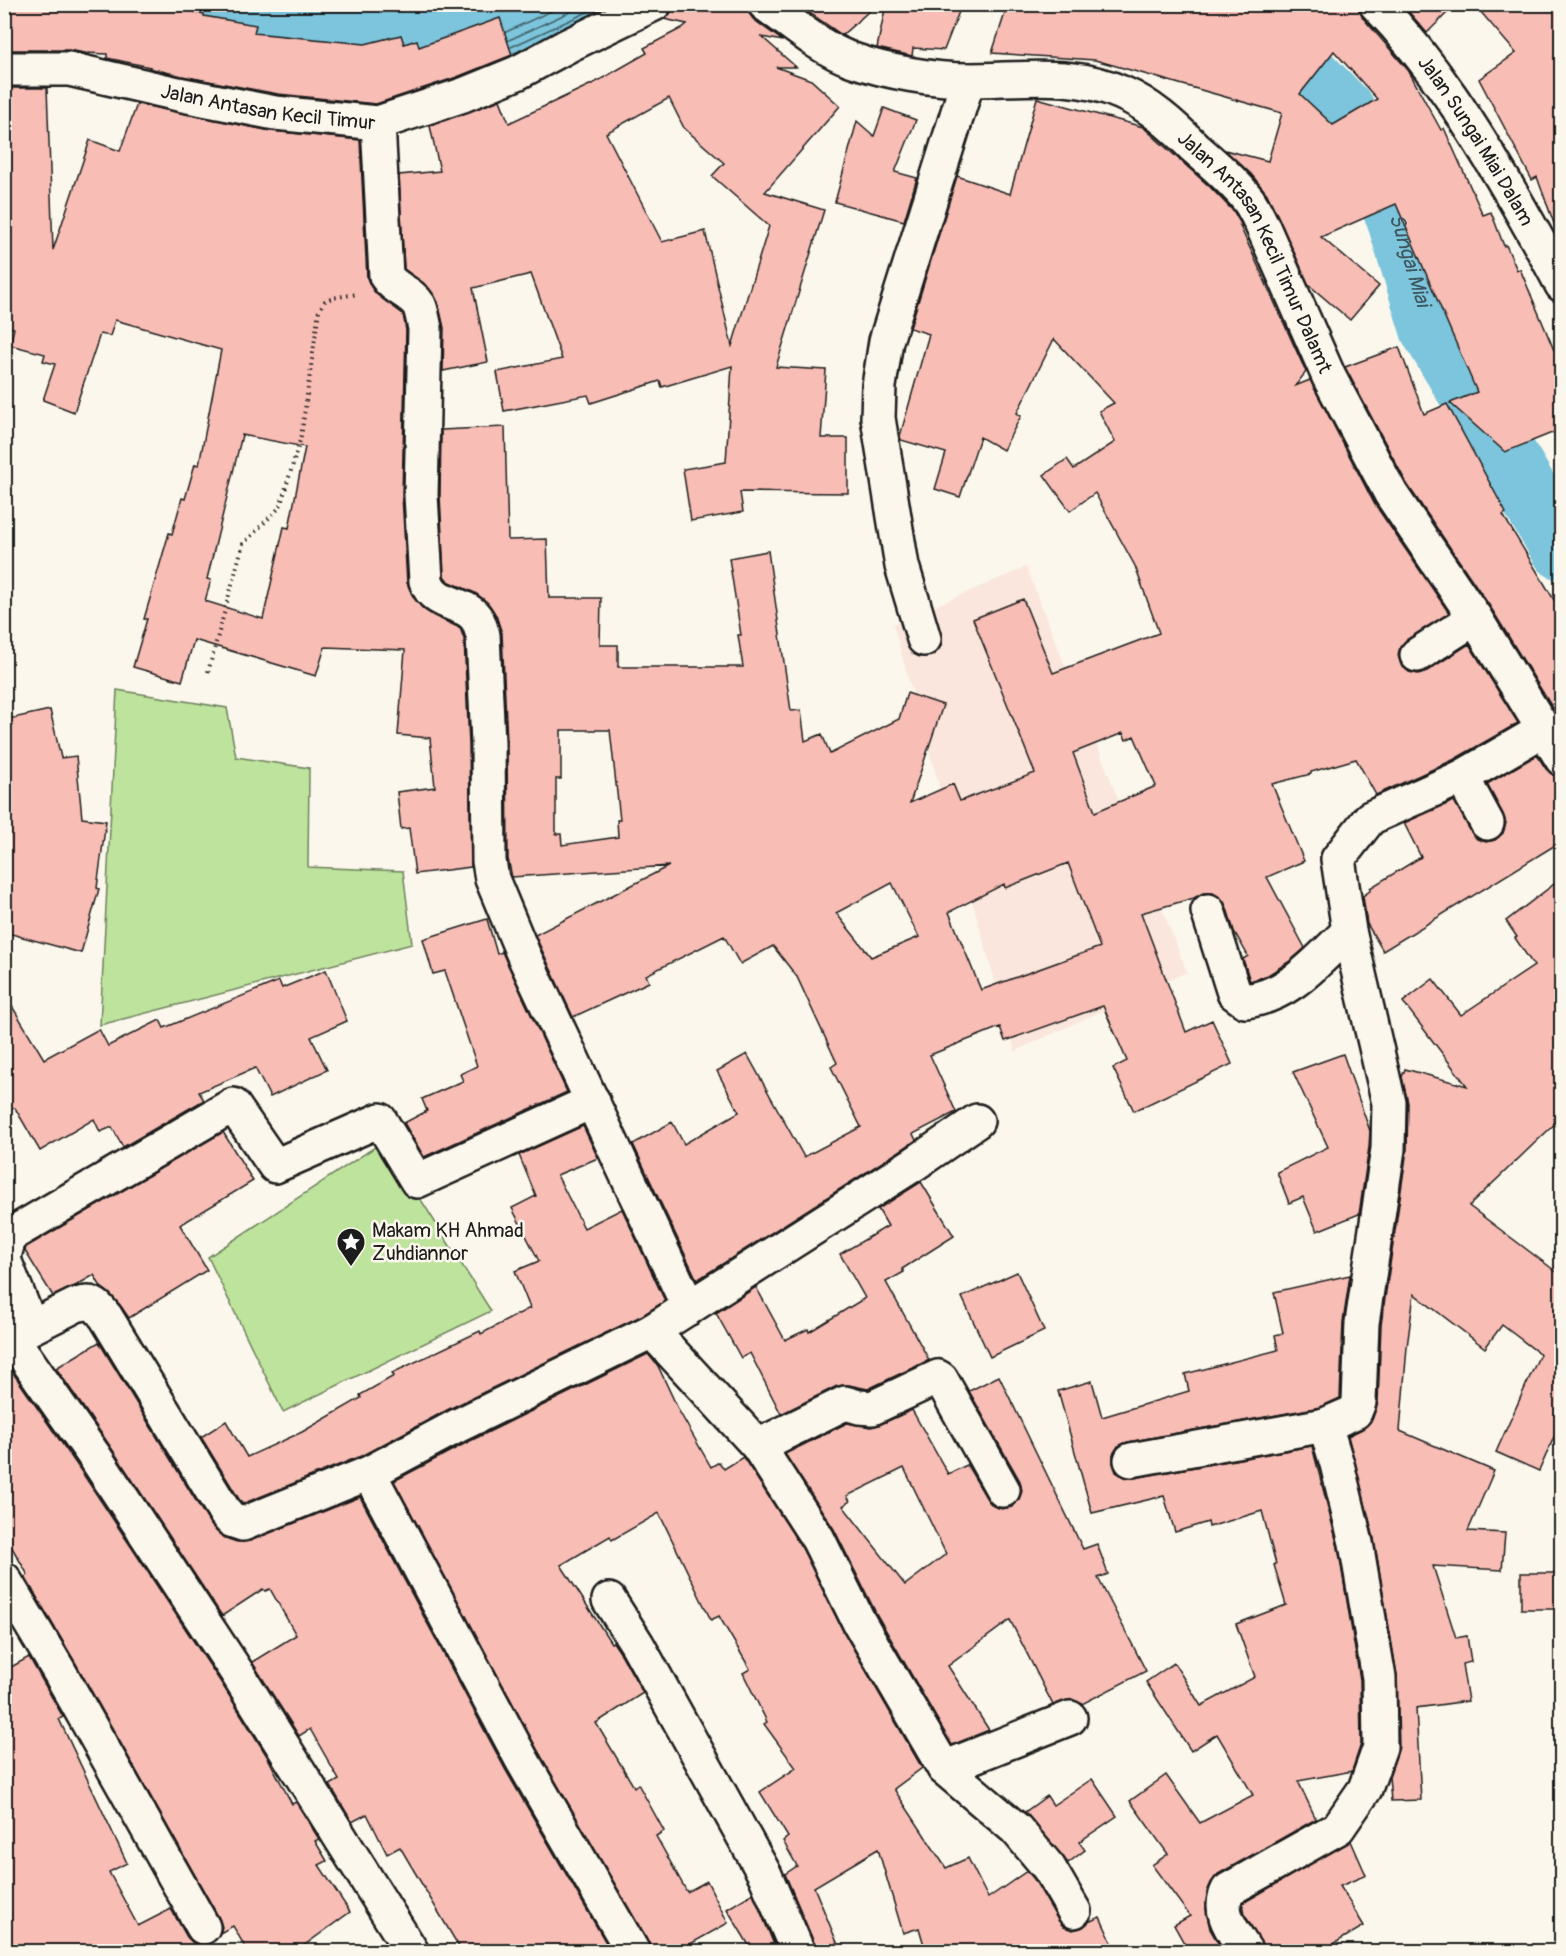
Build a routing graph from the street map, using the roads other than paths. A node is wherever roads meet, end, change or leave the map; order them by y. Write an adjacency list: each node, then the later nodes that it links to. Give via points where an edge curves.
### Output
1 (654, 4): 6 (street, Jalan Antasan Kecil Timur, via 517,73)
2 (765, 4): 5 (street, Jalan Antasan Kecil Timur Dalamt, via 828,49 852,60 936,79)
3 (1376, 4): 7 (street, Jalan Sungai Miai Dalam, via 1443,84 1490,156)
4 (4, 69): 6 (street, Jalan Antasan Kecil Timur, via 69,69 275,113)
5 (968, 80): 8 (street, Jalan Antasan Kecil Timur Dalamt, via 1052,78 1098,84 1120,92 1169,123 1232,182 1262,225 1329,376 1391,494); 9 (street, via 886,341 879,386 878,418 902,566)
6 (378, 123): 17 (street, via 386,276 418,304 425,328 421,495 426,580 429,591 477,619 483,635 492,879)
7 (1562, 285)
8 (1475, 618): 10 (street); 11 (street, Jalan Antasan Kecil Timur Dalamt)
9 (924, 639)
10 (1417, 655)
11 (1543, 730): 12 (street, Jalan Antasan Kecil Timur Dalamt); 13 (street)
12 (1562, 759)
13 (1462, 777): 14 (street); 16 (street, via 1370,818 1338,860)
14 (1487, 823)
15 (1208, 911): 16 (street, via 1234,993 1245,1001 1292,984)
16 (1349, 931): 23 (street, via 1389,1103 1388,1149 1362,1323 1359,1402 1355,1412)
17 (593, 1101): 19 (street, via 417,1180 380,1120 274,1166 233,1105 10,1235); 20 (street)
18 (977, 1121): 20 (street)
19 (4, 1258): 22 (street)
20 (689, 1308): 21 (street)
21 (652, 1331): 24 (street); 26 (street, via 457,1425)
22 (16, 1335): 26 (street, via 76,1305 96,1305 231,1520 243,1524); 34 (street, via 236,1671)
23 (1325, 1425): 25 (street); 37 (street, via 1360,1565 1379,1678 1380,1747 1365,1789 1338,1828 1228,1890 1224,1913)
24 (758, 1446): 27 (street, via 845,1404 872,1408 938,1377); 31 (street, via 818,1539 859,1622)
25 (1131, 1460)
26 (369, 1473): 35 (street, via 522,1761)
27 (1003, 1490)
28 (4, 1580): 33 (street)
29 (609, 1600): 36 (street, via 765,1875)
30 (1070, 1718): 31 (street)
31 (944, 1768): 32 (street, via 1016,1829 1049,1868)
32 (1074, 1911)
33 (203, 1927)
34 (412, 1952)
35 (633, 1952)
36 (798, 1952)
37 (1246, 1952)

